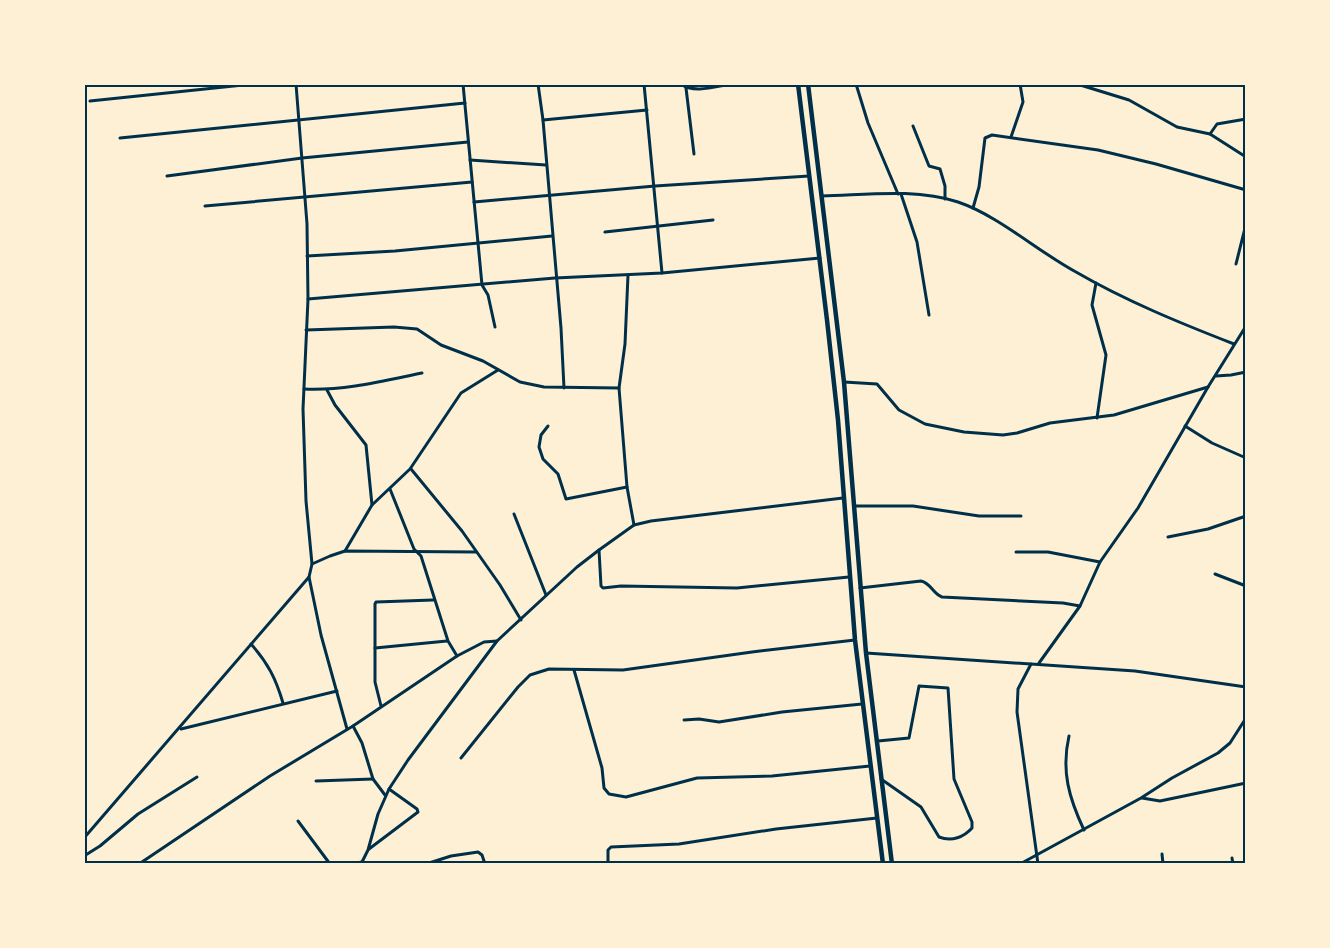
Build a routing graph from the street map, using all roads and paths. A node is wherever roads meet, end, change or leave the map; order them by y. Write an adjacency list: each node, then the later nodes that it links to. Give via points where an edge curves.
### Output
1 (253, 84): 14 (street)
2 (296, 84): 17 (street)
3 (463, 84): 15 (street)
4 (538, 84): 19 (street)
5 (644, 84): 16 (street)
6 (681, 84): 13 (street)
7 (732, 84): 13 (street)
8 (798, 84): 31 (main road)
9 (808, 84): 38 (main road)
10 (856, 84): 35 (street, via 868,123)
11 (1020, 84): 22 (street, via 1023,102)
12 (1077, 84): 21 (street, via 1130,100 1178,127)
13 (686, 87): 25 (street)
14 (90, 101)
15 (465, 103): 17 (street); 24 (street)
16 (647, 111): 19 (street); 33 (street)
17 (300, 119): 23 (street); 27 (street)
18 (1246, 119): 21 (street, via 1217,124)
19 (543, 120): 29 (street)
20 (913, 126): 39 (street, via 930,166 940,169)
21 (1210, 134): 26 (street)
22 (1011, 137): 34 (street, via 1098,150); 42 (street, via 986,138)
23 (120, 138)
24 (468, 142): 27 (street); 28 (street)
25 (694, 154)
26 (1246, 157)
27 (302, 158): 30 (street); 37 (street)
28 (470, 160): 29 (street); 32 (street)
29 (546, 165): 36 (street)
30 (167, 176)
31 (808, 176): 33 (street); 50 (main road)
32 (472, 182): 37 (street); 40 (street)
33 (655, 186): 36 (street); 45 (street)
34 (1246, 190)
35 (900, 194): 38 (street); 39 (street); 58 (street, via 917,242)
36 (549, 195): 40 (street); 47 (street)
37 (307, 196): 41 (street); 49 (street)
38 (821, 196): 67 (main road)
39 (945, 199): 42 (street)
40 (474, 202): 48 (street)
41 (205, 206)
42 (973, 208): 55 (street)
43 (713, 220): 45 (street)
44 (1246, 224): 51 (street)
45 (657, 226): 46 (street); 52 (street)
46 (605, 232)
47 (552, 236): 48 (street); 54 (street)
48 (478, 243): 49 (street); 56 (street)
49 (307, 256): 57 (street)
50 (820, 258): 52 (street); 80 (main road)
51 (1236, 264)
52 (662, 273): 53 (street)
53 (628, 275): 54 (street); 70 (street, via 626,344)
54 (555, 278): 56 (street); 69 (street)
55 (1096, 283): 62 (street); 73 (street, via 1092,305 1106,354)
56 (483, 285): 57 (street); 60 (street)
57 (308, 299): 61 (street)
58 (929, 315)
59 (1246, 326): 62 (street)
60 (495, 327)
61 (306, 330): 63 (street, via 417,329 441,345 469,354); 71 (street)
62 (1234, 344): 66 (street)
63 (498, 370): 69 (street, via 520,382); 77 (street, via 461,393)
64 (1246, 372): 66 (street)
65 (422, 373): 72 (street)
66 (1216, 376): 68 (street)
67 (844, 382): 73 (street, via 878,384 909,417 964,432 1003,435 1050,423); 82 (main road)
68 (1208, 387): 73 (street); 75 (street)
69 (564, 388): 70 (street)
70 (619, 388): 78 (street)
71 (304, 389): 72 (street); 94 (street, via 306,501)
72 (327, 390): 81 (street, via 366,445)
73 (1097, 418)
74 (548, 426): 78 (street, via 539,447 543,459 558,474 566,499)
75 (1185, 426): 76 (street); 93 (street, via 1138,508)
76 (1246, 458)
77 (410, 469): 79 (street); 91 (street)
78 (627, 487): 86 (street)
79 (390, 489): 81 (street); 90 (street)
80 (843, 498): 86 (street); 96 (main road)
81 (372, 505): 89 (street)
82 (854, 506): 84 (street, via 913,506 980,516); 99 (main road)
83 (514, 514): 100 (street)
84 (1021, 516)
85 (1246, 516): 87 (street, via 1208,530)
86 (634, 525): 88 (street)
87 (1168, 537)
88 (598, 550): 96 (street, via 603,588 737,588); 100 (street)
89 (345, 551): 90 (street); 94 (street)
90 (418, 552): 91 (street); 101 (street)
91 (476, 552): 103 (street)
92 (1016, 552): 93 (street, via 1048,552)
93 (1100, 562): 102 (street)
94 (312, 564): 97 (street)
95 (1215, 574): 98 (street)
96 (849, 577): 104 (main road)
97 (309, 578): 107 (street); 115 (street)
98 (1246, 586)
99 (860, 588): 102 (street, via 921,581 942,597); 109 (main road)
100 (546, 595): 103 (street)
101 (434, 600): 105 (street); 108 (street, via 376,602)
102 (1080, 606): 111 (street)
103 (521, 620): 106 (street)
104 (855, 640): 113 (street, via 623,670); 117 (main road)
105 (448, 641): 108 (street); 110 (street)
106 (497, 641): 110 (street, via 484,642); 133 (street)
107 (251, 644): 116 (street, via 274,674); 122 (street)
108 (375, 648): 118 (street, via 375,687)
109 (866, 653): 112 (street); 125 (main road)
110 (457, 656): 118 (street)
111 (1039, 663): 112 (street); 114 (street, via 1135,671)
112 (1031, 664): 143 (street, via 1016,698)
113 (574, 670): 126 (street, via 549,669 530,675); 127 (street, via 604,788 614,796 626,797 697,778 766,777)
114 (1246, 687)
115 (337, 691): 116 (street); 123 (street)
116 (283, 703): 122 (street)
117 (862, 704): 120 (street, via 719,722); 127 (main road)
118 (381, 706): 121 (street)
119 (1246, 717): 135 (street, via 1223,750)
120 (684, 720)
121 (353, 726): 123 (street); 129 (street)
122 (179, 729): 139 (street)
123 (347, 729): 146 (street)
124 (1069, 736): 138 (street, via 1069,795)
125 (877, 741): 130 (main road); 130 (street, via 909,738 919,686 948,688 954,779 972,828 956,838 939,837 921,807)
126 (461, 758)
127 (870, 766): 136 (main road)
128 (197, 777): 142 (street, via 138,814)
129 (373, 779): 131 (street); 134 (street)
130 (882, 779): 153 (main road)
131 (316, 782)
132 (1246, 783): 135 (street, via 1160,801)
133 (388, 789): 134 (street); 140 (street, via 418,812)
134 (385, 795): 140 (street)
135 (1141, 798): 138 (street)
136 (877, 818): 151 (street, via 679,844 611,847); 152 (main road)
137 (298, 821): 147 (street)
138 (1084, 830): 143 (street)
139 (84, 838)
140 (368, 850): 145 (street)
141 (1162, 855): 156 (street)
142 (84, 856)
143 (1036, 856): 154 (street); 155 (street)
144 (1232, 858): 157 (street)
145 (363, 863): 148 (street)
146 (139, 864)
147 (330, 864)
148 (351, 864)
149 (426, 864): 150 (street, via 478,852)
150 (485, 864)
151 (608, 864)
152 (883, 864)
153 (892, 864)
154 (1020, 864)
155 (1038, 864)
156 (1163, 864)
157 (1233, 864)

